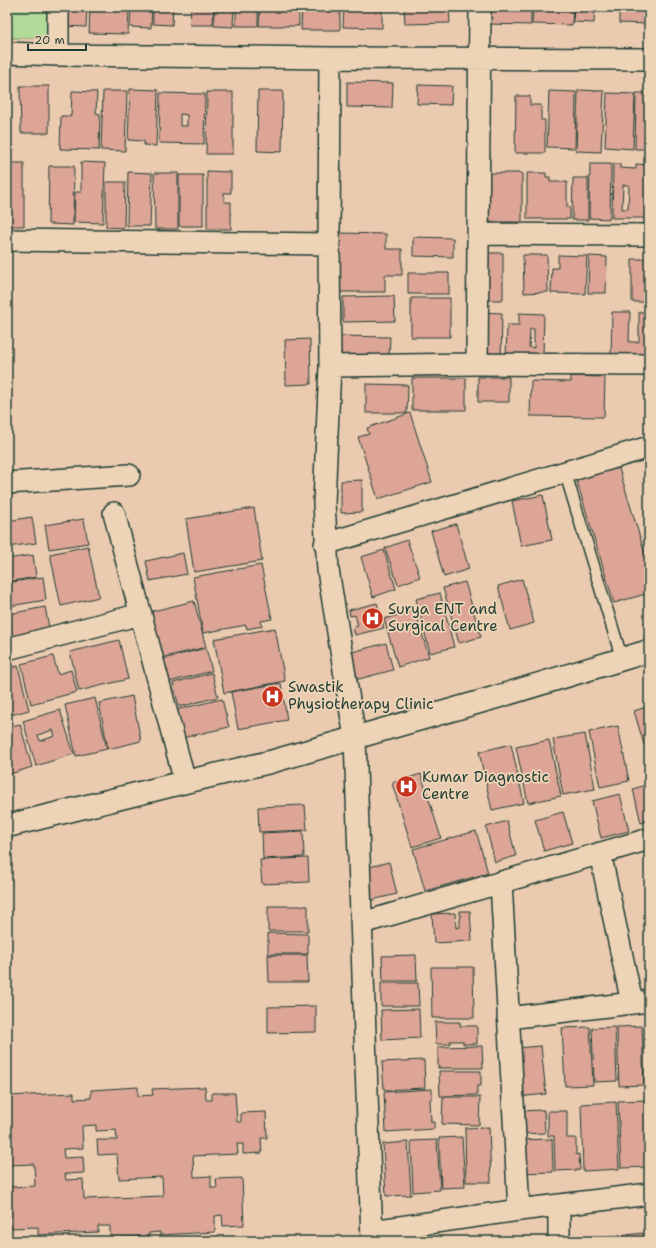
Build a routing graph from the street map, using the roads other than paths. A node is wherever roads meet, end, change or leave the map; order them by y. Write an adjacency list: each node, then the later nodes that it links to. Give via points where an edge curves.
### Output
1 (58, 7): 4 (street)
2 (480, 7): 6 (street)
3 (7, 53): 4 (street)
4 (58, 55): 5 (street)
5 (330, 58): 6 (street); 11 (street)
6 (480, 58): 7 (street); 8 (street)
7 (649, 59)
8 (478, 234): 9 (street); 12 (street)
9 (649, 235)
10 (7, 240): 11 (street)
11 (329, 244): 13 (street)
12 (477, 364): 13 (street); 14 (street)
13 (330, 366): 20 (street, via 324,503)
14 (649, 366)
15 (649, 447): 16 (street)
16 (565, 472): 20 (street); 24 (lane)
17 (129, 476): 18 (street)
18 (7, 483)
19 (114, 513): 21 (street)
20 (326, 544): 25 (street)
21 (140, 614): 22 (street); 26 (street)
22 (7, 649)
23 (649, 651): 24 (street)
24 (622, 659): 25 (street)
25 (355, 738): 26 (street, via 270,762); 31 (street)
26 (184, 782): 27 (street)
27 (7, 826)
28 (649, 839): 29 (street)
29 (600, 853): 30 (street); 32 (street)
30 (500, 882): 31 (street); 33 (street)
31 (362, 923): 37 (street)
32 (641, 1002): 33 (street)
33 (508, 1018): 36 (street)
34 (649, 1194): 35 (street)
35 (559, 1205): 36 (street); 38 (street)
36 (519, 1210): 37 (street)
37 (372, 1236)
38 (559, 1241)

